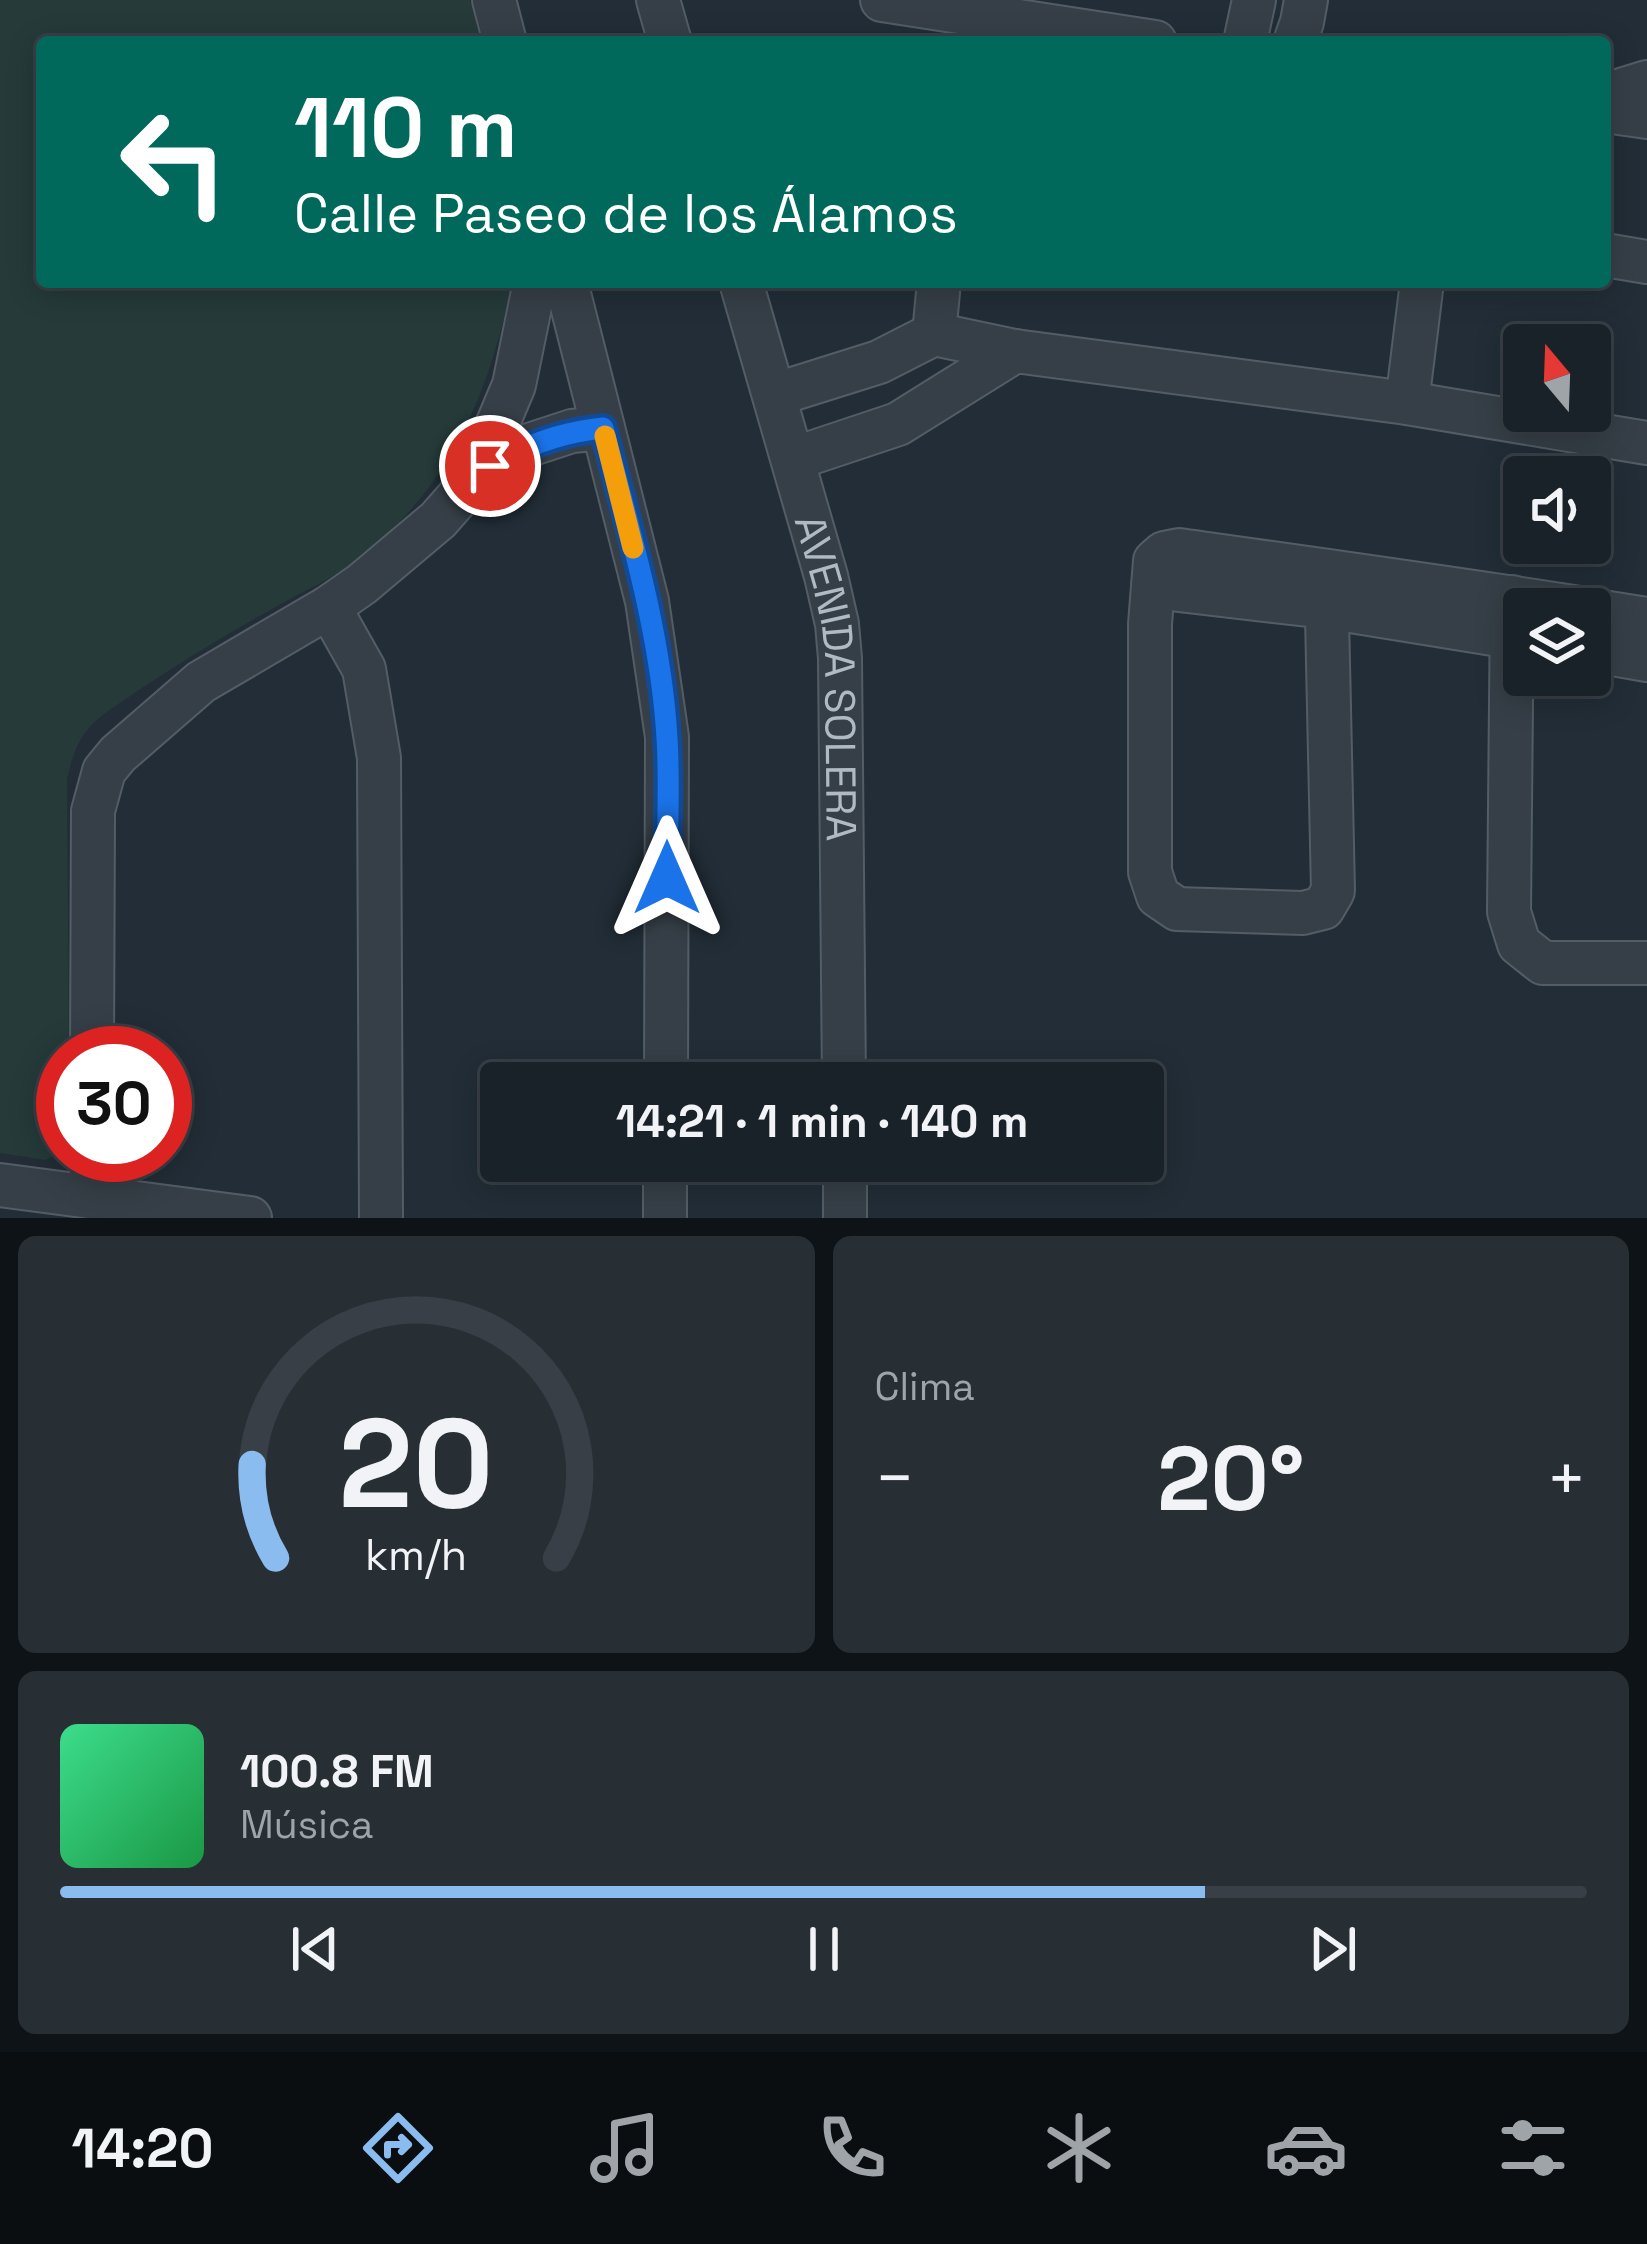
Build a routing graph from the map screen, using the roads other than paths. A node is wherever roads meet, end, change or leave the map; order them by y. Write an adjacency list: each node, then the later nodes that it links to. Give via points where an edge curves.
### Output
1 (494, 0): 7 (street)
2 (658, 0): 8 (street)
3 (882, 0): 6 (street)
4 (1254, 0): 10 (street)
5 (1306, 0): 11 (street)
6 (1011, 10): 9 (street)
7 (503, 36)
8 (668, 36)
9 (1128, 36)
10 (1246, 36)
11 (1297, 36)
12 (1647, 82): 13 (street)
13 (1611, 93)
14 (1611, 112): 15 (street)
15 (1647, 117)
16 (1611, 256): 17 (street)
17 (1647, 262)
18 (534, 288): 30 (street, via 514,385)
19 (568, 288): 27 (street)
20 (743, 288): 25 (street, AVENIDA SOLERA)
21 (938, 288): 23 (street)
22 (1421, 288): 26 (street)
23 (934, 334): 24 (street); 25 (street, via 879,362)
24 (1015, 351): 26 (street); 29 (street, via 898,424)
25 (774, 394): 29 (street, AVENIDA SOLERA)
26 (1407, 403): 28 (street)
27 (603, 428): 30 (street, via 520,448); 41 (street, via 647,601 667,737)
28 (1647, 443)
29 (793, 459): 42 (street, AVENIDA SOLERA, via 840,658)
30 (475, 478): 32 (street, via 438,520)
31 (1326, 589): 31 (street, via 1153,587 1150,872 1158,896 1177,909 1303,913 1323,908 1333,891); 35 (street)
32 (329, 607): 40 (street, via 201,682 104,771 93,811); 49 (street, via 364,669 379,758)
33 (1611, 613): 34 (street)
34 (1647, 619)
35 (1503, 622)
36 (1611, 654): 37 (street)
37 (1647, 660)
38 (1514, 696): 39 (street, via 1509,912 1519,944 1543,963)
39 (1647, 963)
40 (92, 1026)
41 (666, 1062)
42 (844, 1062)
43 (36, 1181): 47 (street)
44 (114, 1182): 48 (street)
45 (665, 1182): 50 (street)
46 (844, 1182): 51 (street)
47 (0, 1185)
48 (250, 1218)
49 (381, 1218)
50 (665, 1218)
51 (845, 1218)

